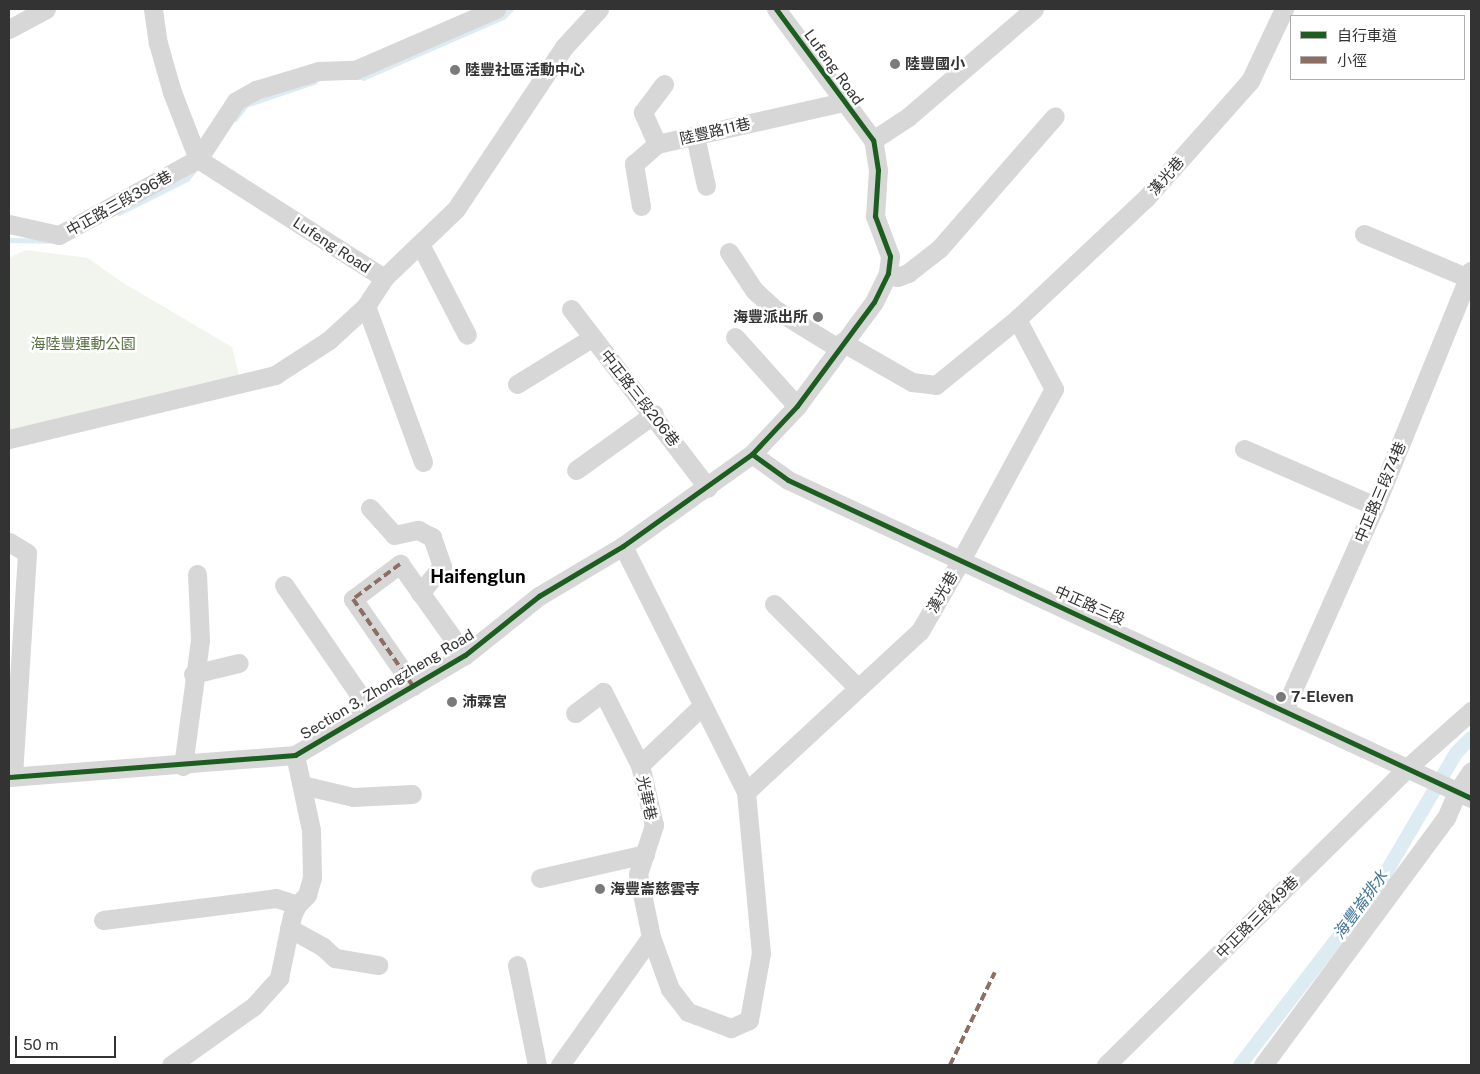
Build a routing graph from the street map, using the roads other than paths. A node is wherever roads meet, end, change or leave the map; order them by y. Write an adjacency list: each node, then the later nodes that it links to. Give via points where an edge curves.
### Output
1 (46, 9): 8 (street)
2 (153, 9): 15 (street, via 158,43 172,92)
3 (496, 9): 15 (street, via 355,70 319,71 256,90 236,101)
4 (599, 9): 20 (street, Lufeng Road, via 564,46 456,209)
5 (776, 9): 10 (street, Lufeng Road)
6 (1034, 9): 13 (street, via 908,117)
7 (1284, 9): 27 (street, 漢光巷, via 1250,81 1146,198)
8 (9, 29)
9 (664, 84): 14 (street, via 643,112)
10 (844, 102): 12 (street, 陸豐路11巷); 13 (street, Lufeng Road)
11 (1055, 116): 22 (street, via 939,249 908,273 897,278)
12 (695, 136): 14 (street, 陸豐路11巷); 16 (street)
13 (873, 140): 22 (street, via 878,170 875,216 890,256)
14 (657, 144): 17 (street, 陸豐路11巷, via 634,164)
15 (198, 159): 18 (street, 中正路三段396巷, via 59,235); 24 (street, Lufeng Road)
16 (706, 186)
17 (640, 206)
18 (9, 224)
19 (1364, 234): 23 (street)
20 (420, 244): 24 (street, Lufeng Road); 28 (street)
21 (729, 252): 31 (street, 漢光巷, via 754,290 773,308)
22 (888, 273): 31 (street, Section 3, Zhongzheng Road, via 874,302)
23 (1470, 275): 41 (street, 中正路三段74巷)
24 (384, 278): 25 (street)
25 (366, 306): 35 (street, via 329,340 275,374); 38 (street)
26 (571, 308): 29 (street, 中正路三段206巷)
27 (1017, 319): 31 (street, 漢光巷, via 936,385 912,382); 45 (street, 漢光巷, via 1054,389)
28 (467, 335)
29 (593, 337): 32 (street); 34 (street, 中正路三段206巷)
30 (735, 338): 33 (street)
31 (840, 345): 33 (street, Section 3, Zhongzheng Road)
32 (516, 384)
33 (797, 406): 37 (street, Section 3, Zhongzheng Road)
34 (654, 414): 39 (street); 40 (street, 中正路三段206巷)
35 (9, 439)
36 (1244, 449): 41 (street)
37 (752, 454): 40 (street, Section 3, Zhongzheng Road); 45 (street, 中正路三段, via 788,480)
38 (423, 462)
39 (576, 470)
40 (708, 488): 44 (street, Section 3, Zhongzheng Road)
41 (1375, 506): 57 (street, 中正路三段74巷)
42 (370, 508): 48 (street, via 394,535 418,530 432,537 442,566)
43 (9, 542): 65 (street, via 27,553)
44 (623, 546): 50 (street, Section 3, Zhongzheng Road, via 539,596); 55 (street)
45 (960, 560): 54 (street, 漢光巷, via 920,631); 57 (street, 中正路三段)
46 (197, 574): 52 (street, via 200,640)
47 (284, 584): 56 (street)
48 (420, 593): 50 (street); 53 (street, via 400,564 353,599)
49 (774, 604): 54 (street)
50 (465, 655): 53 (street, Section 3, Zhongzheng Road)
51 (239, 663): 52 (street)
52 (193, 674): 62 (street)
53 (413, 686): 56 (street, Section 3, Zhongzheng Road)
54 (858, 688): 67 (street, 漢光巷)
55 (702, 706): 61 (street); 67 (street)
56 (370, 710): 60 (street, Section 3, Zhongzheng Road)
57 (1284, 710): 63 (street, 中正路三段)
58 (1471, 712): 63 (street, 中正路三段49巷)
59 (575, 713): 61 (street, 光華巷, via 603,692)
60 (295, 755): 62 (street, Section 3, Zhongzheng Road); 66 (street)
61 (640, 765): 70 (street, 光華巷, via 654,825)
62 (183, 766): 65 (street, Section 3, Zhongzheng Road)
63 (1414, 771): 68 (street, 中正路三段); 81 (street, 中正路三段49巷)
64 (1471, 771): 68 (street)
65 (11, 777)
66 (302, 785): 69 (street, via 353,797); 72 (street, via 311,830 312,877 307,895)
67 (746, 792): 75 (street, 光華巷, via 761,953 749,1020 731,1028 688,1012 670,989)
68 (1459, 793): 82 (street, via 1446,818)
69 (412, 794)
70 (645, 854): 71 (street); 75 (street, 光華巷, via 638,874)
71 (540, 878)
72 (297, 905): 73 (street, via 276,898); 74 (street)
73 (102, 920)
74 (289, 928): 76 (street, via 322,946 335,958); 78 (street, via 279,978 254,1006)
75 (651, 937): 80 (street)
76 (378, 965)
77 (517, 966): 79 (street)
78 (171, 1065)
79 (536, 1065)
80 (560, 1065)
81 (1106, 1065)
82 (1263, 1065)

